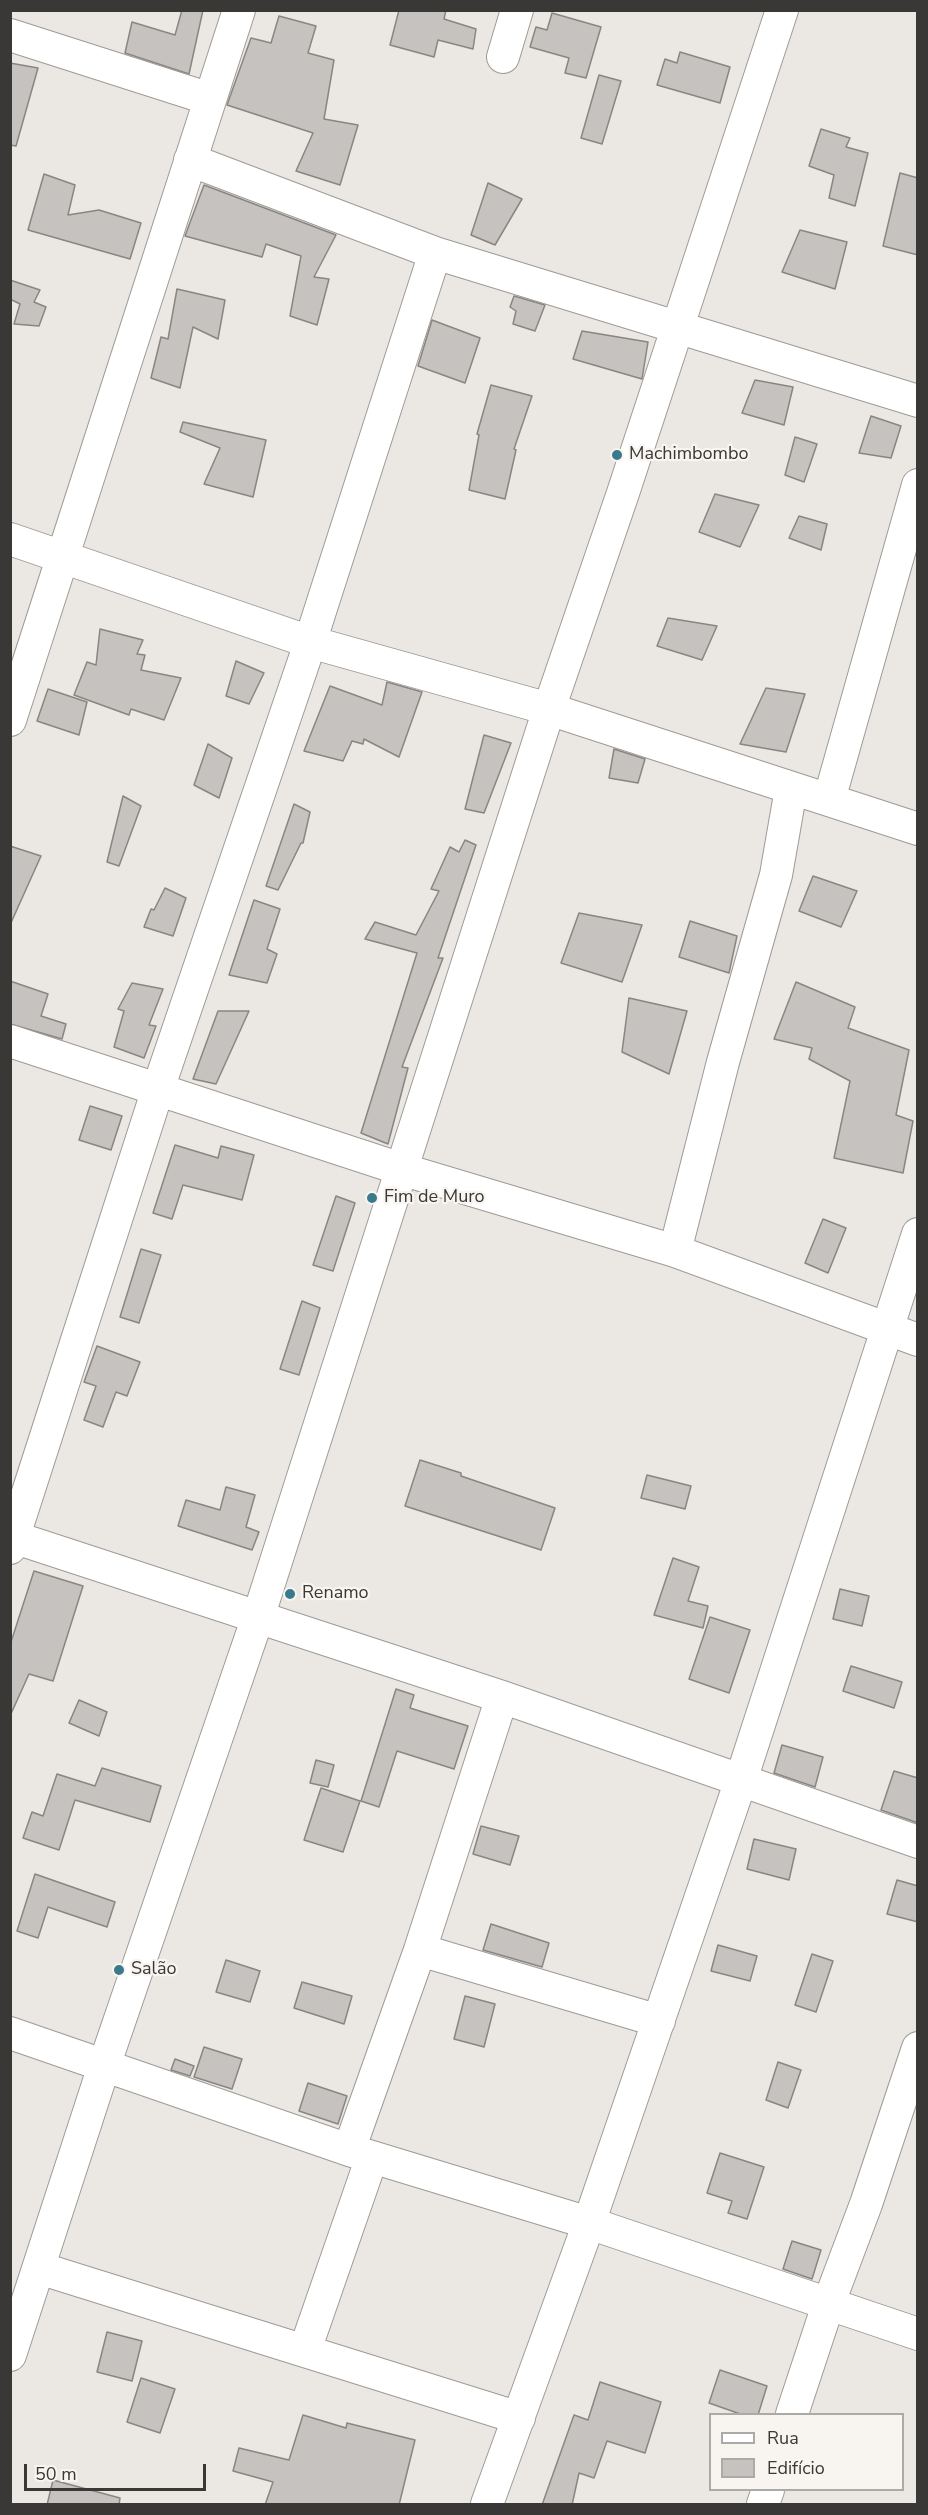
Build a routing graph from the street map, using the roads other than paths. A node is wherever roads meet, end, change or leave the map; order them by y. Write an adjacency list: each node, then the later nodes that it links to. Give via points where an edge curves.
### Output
1 (239, 10): 6 (street)
2 (517, 10): 5 (street)
3 (782, 10): 9 (street)
4 (10, 35): 6 (street)
5 (502, 57)
6 (210, 99): 7 (street)
7 (190, 160): 8 (street); 13 (street)
8 (435, 253): 9 (street); 14 (street)
9 (677, 325): 10 (street); 15 (street)
10 (918, 401)
11 (918, 485): 18 (street)
12 (10, 539): 13 (street)
13 (64, 557): 14 (street); 16 (street)
14 (310, 642): 15 (street); 21 (street)
15 (549, 709): 17 (street); 22 (street)
16 (10, 720)
17 (791, 789): 18 (street); 24 (street, via 776,875)
18 (830, 800): 19 (street)
19 (918, 829)
20 (10, 1041): 21 (street)
21 (158, 1089): 22 (street); 27 (street)
22 (401, 1169): 24 (street); 28 (street)
23 (918, 1234): 25 (street)
24 (675, 1251): 25 (street)
25 (886, 1328): 26 (street); 30 (street)
26 (918, 1340)
27 (12, 1540): 28 (street)
28 (258, 1617): 29 (street); 36 (street)
29 (502, 1697): 30 (street); 32 (street)
30 (741, 1780): 31 (street); 33 (street)
31 (918, 1842)
32 (420, 1950): 33 (street); 37 (street)
33 (659, 2020): 38 (street)
34 (10, 2033): 36 (street)
35 (918, 2048): 40 (street)
36 (104, 2066): 37 (street); 39 (street)
37 (361, 2153): 38 (street); 42 (street)
38 (589, 2223): 40 (street); 45 (street)
39 (39, 2268): 42 (street); 43 (street)
40 (828, 2305): 41 (street); 44 (street)
41 (918, 2334)
42 (305, 2350): 45 (street)
43 (10, 2355)
44 (793, 2413)
45 (519, 2418): 46 (street)
46 (487, 2505)

